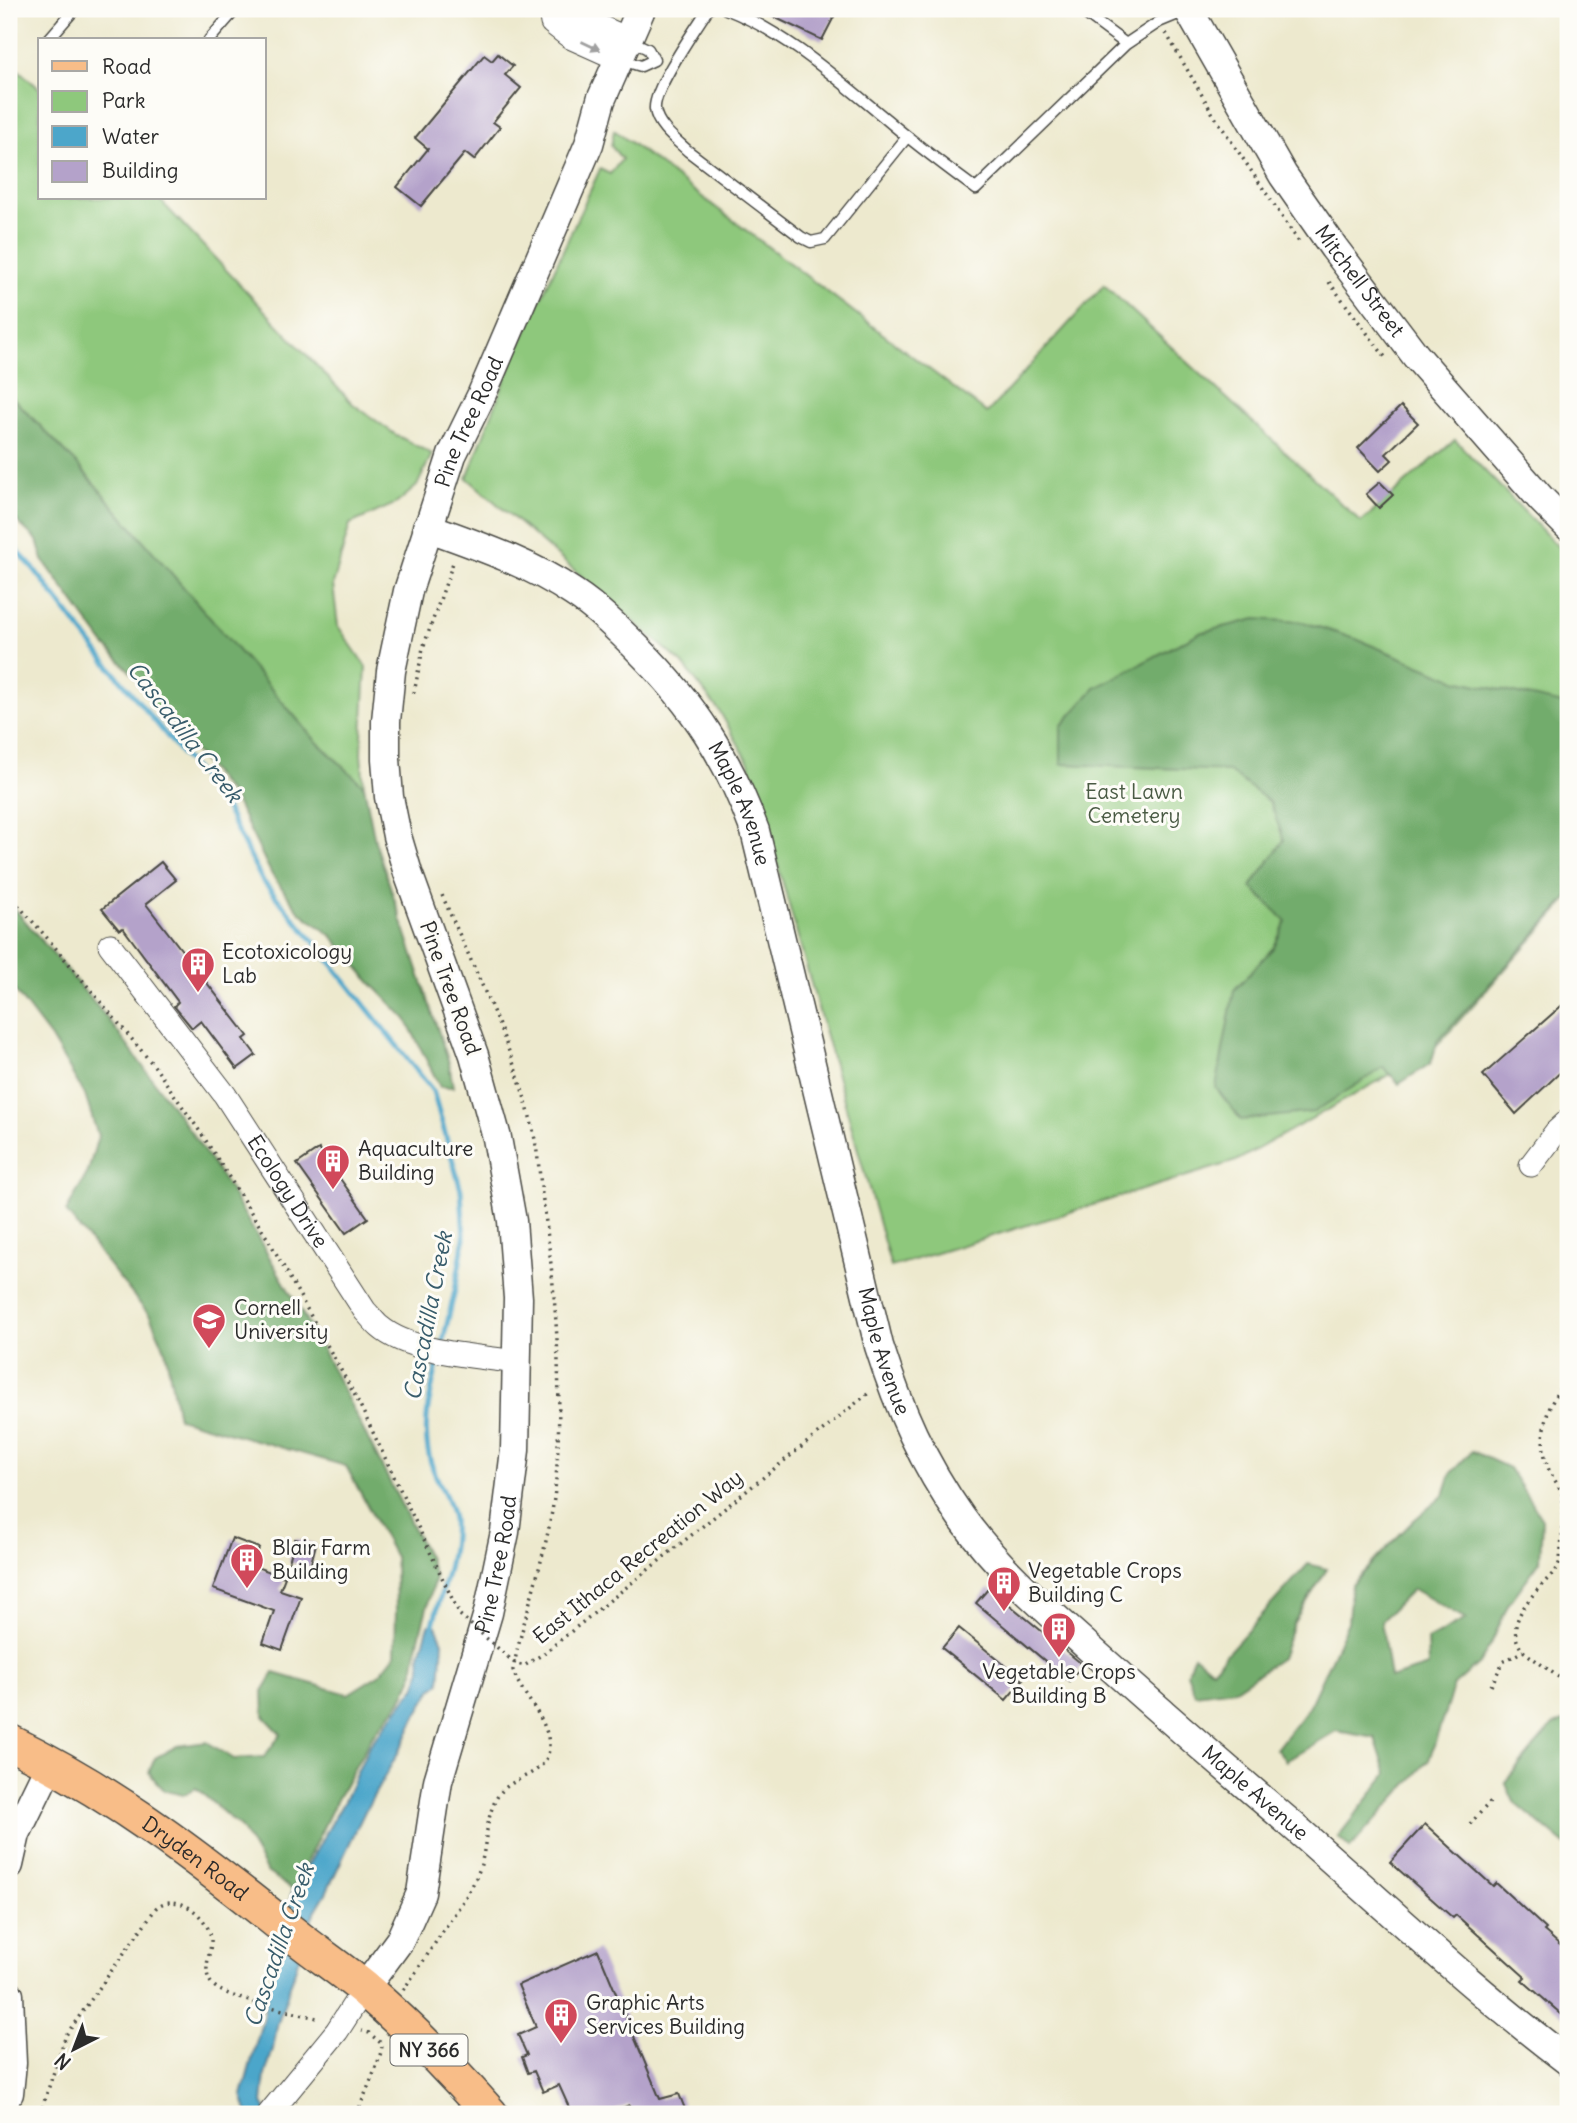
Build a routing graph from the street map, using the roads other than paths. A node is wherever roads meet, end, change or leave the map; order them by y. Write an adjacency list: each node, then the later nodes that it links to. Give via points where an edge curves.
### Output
1 (75, 9): 9 (lane)
2 (236, 9): 10 (lane)
3 (641, 9): 12 (street, Pine Tree Road)
4 (708, 9): 14 (lane)
5 (726, 9): 15 (lane, via 755,20 811,57)
6 (1079, 9): 11 (lane)
7 (1188, 9): 11 (lane); 16 (street, Mitchell Street, via 1283,175 1334,248 1416,356)
8 (549, 10): 12 (street, via 552,23 564,33)
9 (50, 38)
10 (211, 38)
11 (1126, 44): 15 (lane, via 976,189)
12 (623, 49): 13 (lane, via 648,49); 13 (lane, via 640,66); 17 (street, Pine Tree Road, via 600,100 589,145 452,455)
13 (654, 60): 14 (lane)
14 (672, 67): 15 (lane, via 654,108 662,126 688,151 811,242 825,239)
15 (907, 137)
16 (1568, 526)
17 (427, 527): 21 (street, Pine Tree Road, via 391,671 386,733 389,797 408,873 474,1055 497,1138 512,1221 518,1298); 27 (street, Maple Avenue, via 536,571 574,593 664,674 718,748 755,831 879,1346 908,1426 962,1518 1026,1591 1123,1678 1355,1873 1500,2006)
18 (110, 945): 21 (street, Ecology Drive, via 225,1095 365,1311 381,1328 422,1346)
19 (1568, 1121): 20 (street)
20 (1531, 1165)
21 (516, 1362): 25 (street, Pine Tree Road, via 515,1450 505,1532 488,1613 438,1781 421,1893 400,1940)
22 (9, 1742): 23 (main road, Dryden Road / NY 366)
23 (51, 1762): 24 (street, via 16,1834); 25 (main road, Dryden Road / NY 366, via 157,1828)
24 (9, 1865)
25 (364, 1989): 29 (street, via 337,2031); 30 (main road, Dryden Road / NY 366)
26 (9, 1995): 28 (street)
27 (1568, 2061)
28 (9, 2093)
29 (274, 2107)
30 (490, 2114)

